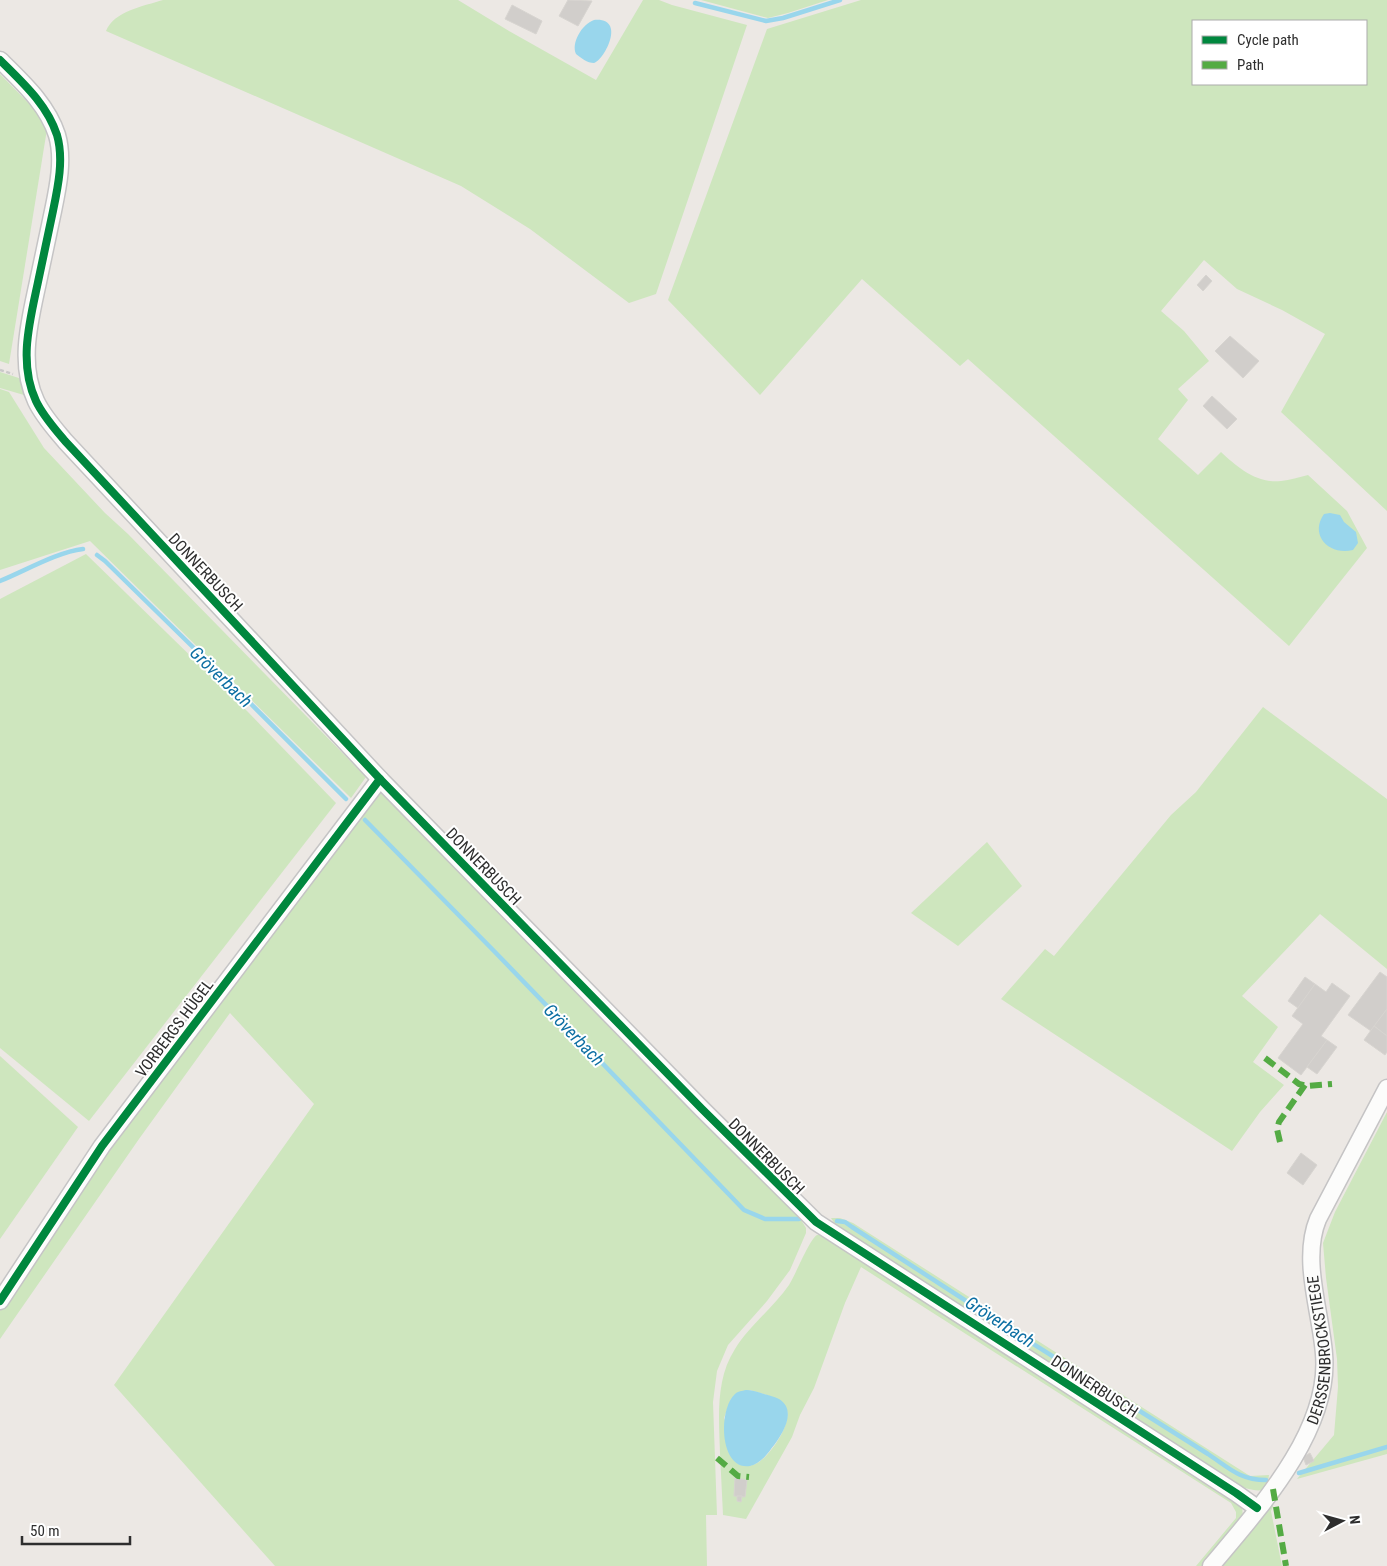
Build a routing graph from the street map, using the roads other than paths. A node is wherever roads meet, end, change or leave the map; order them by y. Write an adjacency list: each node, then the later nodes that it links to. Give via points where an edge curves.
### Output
1 (0, 60): 2 (street, DONNERBUSCH, via 45,111 57,136 59,150 56,196 29,324 28,373 37,402 65,441)
2 (380, 779): 4 (street, VORBERGS HÜGEL, via 102,1146); 5 (street, DONNERBUSCH, via 816,1222)
3 (1387, 1088): 5 (street, DERSSENBROCKSTIEGE, via 1314,1231 1312,1272 1325,1369 1319,1403 1296,1454)
4 (0, 1301)
5 (1257, 1508): 6 (street, DERSSENBROCKSTIEGE)
6 (1210, 1566)

